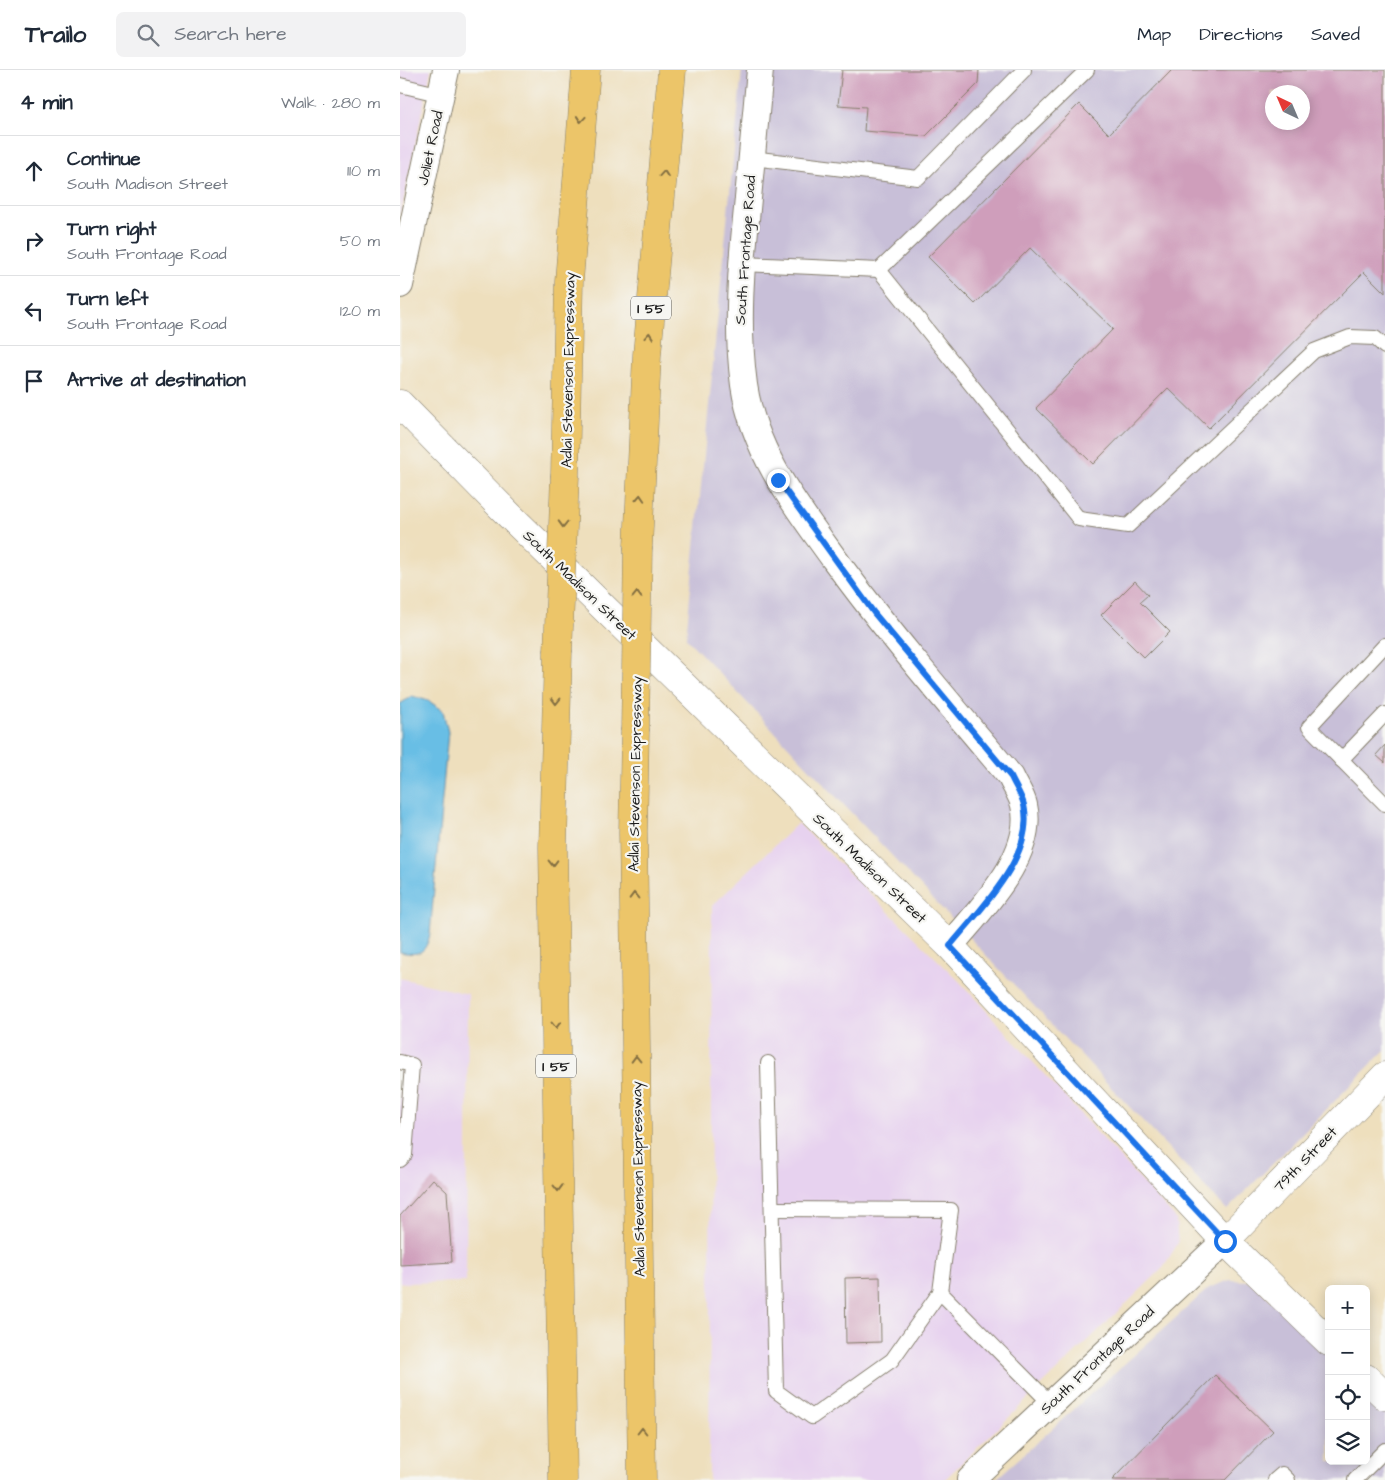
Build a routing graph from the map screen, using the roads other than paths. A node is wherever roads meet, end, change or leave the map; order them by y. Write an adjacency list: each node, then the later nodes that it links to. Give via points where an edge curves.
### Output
1 (446, 70): 8 (street, Joliet Road)
2 (586, 70): 32 (highway, Adlai Stevenson Expressway / I 55, one-way to 32, bridge, via 569,281 553,847)
3 (672, 70): 33 (highway, Adlai Stevenson Expressway / I 55, one-way to 3, bridge, via 633,832 638,547 647,355)
4 (760, 70): 9 (street, South Frontage Road)
5 (1024, 70): 9 (lane, via 918,178)
6 (1087, 70): 11 (lane)
7 (400, 85): 8 (lane)
8 (442, 96): 12 (street, Joliet Road)
9 (752, 158): 10 (street, South Frontage Road)
10 (742, 264): 11 (lane); 19 (street, South Frontage Road, via 740,334 744,386 757,434 778,480 874,613 1011,777 1024,805 1024,828 1017,861)
11 (879, 270): 13 (lane, via 1079,519 1128,526 1314,351 1350,337 1375,338)
12 (400, 285)
13 (1385, 347)
14 (400, 404): 19 (street, South Madison Street)
15 (1385, 645): 17 (lane, via 1309,727)
16 (1385, 714): 17 (lane)
17 (1341, 760): 18 (lane)
18 (1385, 804)
19 (950, 946): 25 (street, South Madison Street)
20 (400, 1062): 23 (lane, via 412,1065 406,1155)
21 (768, 1063): 24 (lane)
22 (1385, 1076): 25 (street, 79th Street)
23 (400, 1160)
24 (772, 1209): 26 (lane, via 951,1210); 26 (lane, via 776,1391 812,1417 892,1360)
25 (1225, 1241): 27 (street, South Madison Street); 30 (street, South Frontage Road)
26 (940, 1292): 30 (lane)
27 (1325, 1338)
28 (1370, 1382): 29 (street)
29 (1385, 1396)
30 (1050, 1403): 34 (street, South Frontage Road)
31 (1385, 1450): 37 (lane)
32 (563, 1480)
33 (642, 1480)
34 (970, 1480)
35 (1276, 1480): 36 (lane, via 1282,1474)
36 (1288, 1480)
37 (1355, 1480)

